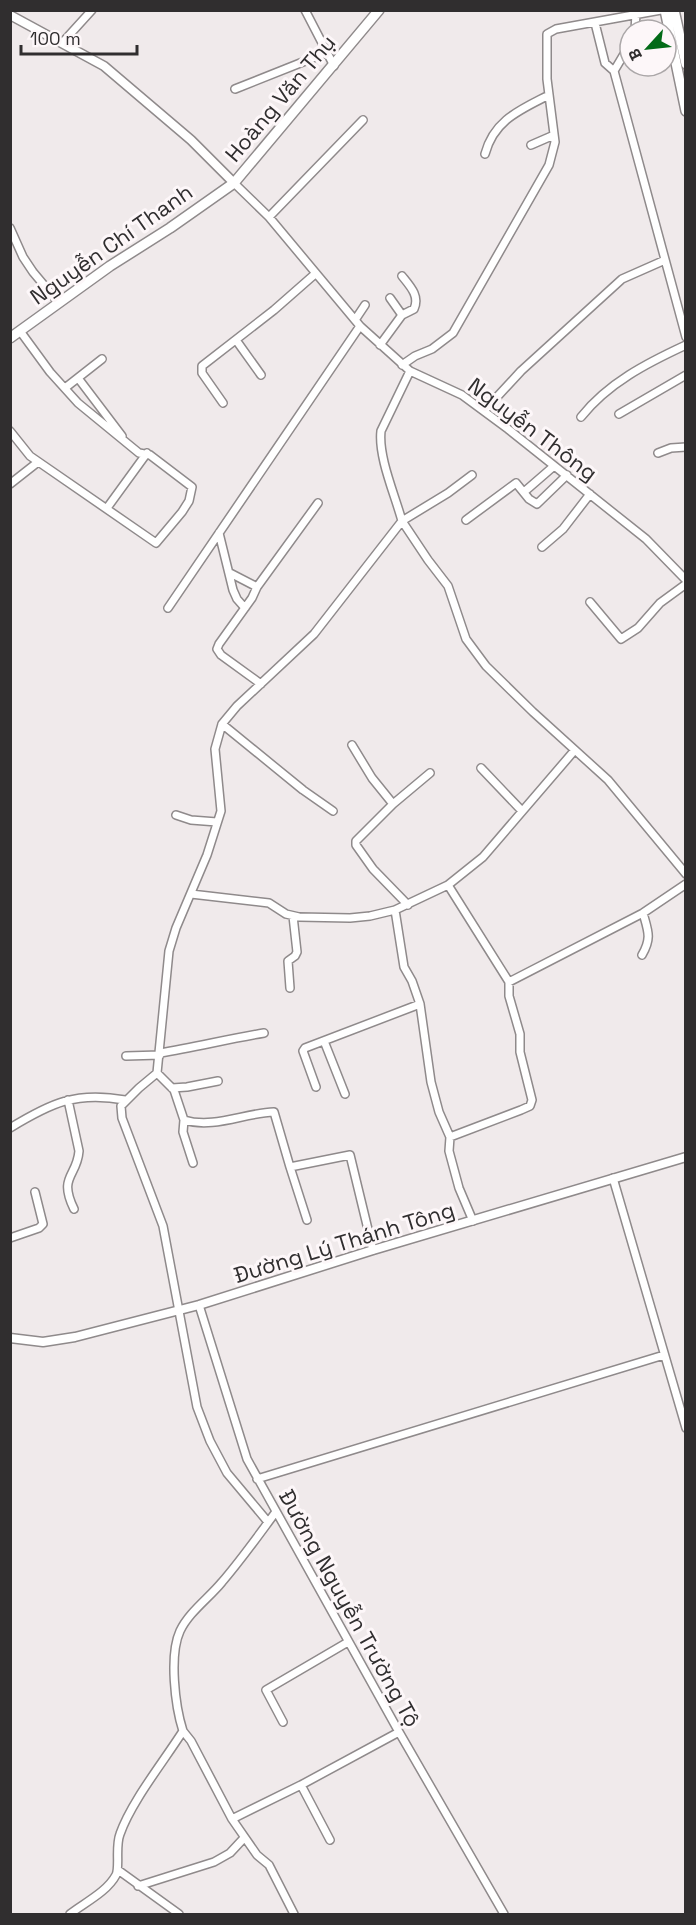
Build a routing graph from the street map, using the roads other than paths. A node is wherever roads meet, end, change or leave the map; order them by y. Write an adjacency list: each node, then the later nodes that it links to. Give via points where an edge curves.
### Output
1 (92, 10): 10 (street)
2 (305, 10): 11 (street)
3 (379, 10): 14 (main road, Hoàng Văn Thụ)
4 (663, 10): 6 (street); 18 (main road)
5 (674, 10): 12 (main road)
6 (636, 14): 8 (street); 9 (street)
7 (10, 15): 10 (street)
8 (636, 18)
9 (595, 23): 15 (street, via 605,63); 17 (street, via 556,29 548,34)
10 (62, 43): 23 (street, via 104,66 191,140)
11 (328, 52): 14 (street); 16 (street)
12 (685, 62)
13 (618, 64): 15 (street)
14 (334, 66): 23 (main road, Hoàng Văn Thụ)
15 (614, 71): 26 (street)
16 (235, 89)
17 (549, 95): 20 (street); 22 (street, via 511,114 489,138)
18 (686, 111)
19 (363, 120): 24 (street)
20 (554, 135): 21 (street); 41 (street, via 549,165 453,333 432,350)
21 (531, 145)
22 (485, 153)
23 (234, 183): 24 (street, Nguyễn Thông); 30 (main road, Nguyễn Chí Thanh)
24 (269, 218): 27 (street, Nguyễn Thông)
25 (10, 228): 30 (street, via 23,257)
26 (665, 260): 35 (street); 48 (street, via 622,279 521,371)
27 (315, 273): 33 (street, Nguyễn Thông); 37 (street)
28 (402, 276): 32 (street, via 416,297 414,309)
29 (390, 298): 32 (street)
30 (59, 303): 34 (main road, Nguyễn Chí Thanh)
31 (365, 305): 33 (street)
32 (402, 315): 38 (street)
33 (358, 323): 38 (street, Nguyễn Thông); 67 (street)
34 (20, 331): 36 (main road, Nguyễn Chí Thanh); 46 (street)
35 (686, 337)
36 (10, 338)
37 (236, 340): 43 (street); 47 (street, via 201,368)
38 (380, 345): 41 (street, Nguyễn Thông)
39 (686, 345): 50 (street, via 625,376)
40 (102, 359): 45 (street)
41 (402, 364): 42 (street, Nguyễn Thông)
42 (410, 371): 48 (street, Nguyễn Thông, via 462,395); 66 (street, via 380,439)
43 (261, 375)
44 (686, 375): 49 (street)
45 (78, 378): 46 (street); 52 (street)
46 (65, 388): 52 (street)
47 (223, 403)
48 (484, 411): 57 (street, Nguyễn Thông)
49 (618, 414)
50 (581, 417)
51 (10, 431): 56 (street)
52 (129, 445): 54 (street, via 139,453)
53 (686, 447): 55 (street)
54 (147, 453): 64 (street); 64 (street, via 192,487 182,512 156,543)
55 (658, 453)
56 (38, 462): 60 (street); 64 (street)
57 (554, 466): 59 (street, Nguyễn Thông); 61 (street)
58 (472, 475): 66 (street)
59 (567, 475): 61 (street, via 537,504); 62 (street, Nguyễn Thông)
60 (10, 484)
61 (524, 492): 65 (street, via 516,483)
62 (590, 494): 68 (street, via 563,529); 70 (street, Nguyễn Thông, via 646,539)
63 (318, 503): 71 (street)
64 (107, 508)
65 (466, 520)
66 (402, 521): 75 (street, via 314,634); 78 (street, via 448,586 466,639 474,650)
67 (219, 532): 69 (street); 73 (street)
68 (542, 547)
69 (230, 573): 71 (street); 74 (street, via 237,599)
70 (686, 582): 72 (street, via 621,639)
71 (257, 587): 74 (street)
72 (590, 602)
73 (168, 608)
74 (245, 608): 75 (street, via 217,650)
75 (261, 684): 76 (street)
76 (222, 724): 82 (street); 85 (street, via 214,749 221,811)
77 (352, 745): 81 (street)
78 (574, 751): 83 (street); 86 (street, via 608,780)
79 (481, 768): 83 (street)
80 (430, 773): 81 (street)
81 (393, 804): 90 (street, via 356,840 356,845)
82 (333, 810)
83 (522, 811): 88 (street, via 483,857)
84 (176, 815): 85 (street)
85 (217, 822): 89 (street)
86 (686, 874)
87 (686, 884): 92 (street)
88 (448, 885): 90 (street); 95 (street)
89 (191, 894): 93 (street, via 269,903); 100 (street, via 170,951)
90 (408, 905): 91 (street)
91 (395, 910): 93 (street, via 350,918); 97 (street, via 404,967)
92 (643, 913): 94 (street, via 649,936); 95 (street)
93 (293, 916): 96 (street, via 297,952 288,961)
94 (642, 955)
95 (509, 982): 111 (street, via 530,1106)
96 (290, 988)
97 (420, 1004): 99 (street); 111 (street, via 430,1082)
98 (264, 1033): 100 (street)
99 (324, 1041): 104 (street, via 303,1051); 106 (street)
100 (160, 1054): 101 (street); 102 (street)
101 (126, 1056)
102 (157, 1073): 105 (street); 108 (street)
103 (218, 1081): 105 (street)
104 (315, 1087)
105 (172, 1088): 109 (street)
106 (345, 1094)
107 (68, 1100): 108 (street); 110 (street); 117 (street, via 79,1151 68,1180)
108 (125, 1100): 123 (street, via 122,1118 163,1226)
109 (184, 1120): 113 (street, via 183,1132); 114 (street, via 226,1121 274,1112)
110 (10, 1128)
111 (450, 1137): 119 (street, via 449,1150 459,1188)
112 (686, 1157): 115 (street, Đường Lý Thánh Tông)
113 (193, 1163)
114 (290, 1167): 118 (street); 121 (street, via 350,1155)
115 (613, 1178): 119 (street, Đường Lý Thánh Tông); 125 (street)
116 (35, 1192): 120 (street, via 43,1224)
117 (74, 1209)
118 (307, 1220)
119 (473, 1221): 121 (street, Đường Lý Thánh Tông)
120 (10, 1238)
121 (373, 1251): 122 (street, Đường Lý Thánh Tông)
122 (199, 1305): 123 (street, Đường Lý Thánh Tông); 127 (street, Đường Nguyễn Trường Tộ, via 247,1459)
123 (177, 1310): 124 (street, Đường Lý Thánh Tông, via 75,1337 43,1342); 129 (street, via 197,1407 210,1441 227,1473)
124 (10, 1338)
125 (664, 1355): 126 (street); 127 (street)
126 (686, 1428)
127 (257, 1479): 128 (street, Đường Nguyễn Trường Tộ)
128 (275, 1513): 129 (street); 130 (street, Đường Nguyễn Trường Tộ)
129 (268, 1522): 132 (street, via 179,1633 175,1686)
130 (348, 1642): 131 (street, via 268,1688); 133 (street, Đường Nguyễn Trường Tộ)
131 (283, 1722)
132 (183, 1731): 135 (street); 138 (street, via 120,1833 116,1848)
133 (399, 1732): 134 (street); 143 (street, Đường Nguyễn Trường Tộ)
134 (301, 1785): 135 (street); 137 (street)
135 (232, 1819): 136 (street)
136 (244, 1838): 139 (street, via 214,1862); 142 (street, via 269,1865)
137 (330, 1840)
138 (118, 1870): 139 (street); 140 (street, via 109,1884)
139 (138, 1886): 141 (street)
140 (70, 1914)
141 (179, 1914)
142 (294, 1914)
143 (504, 1914)

